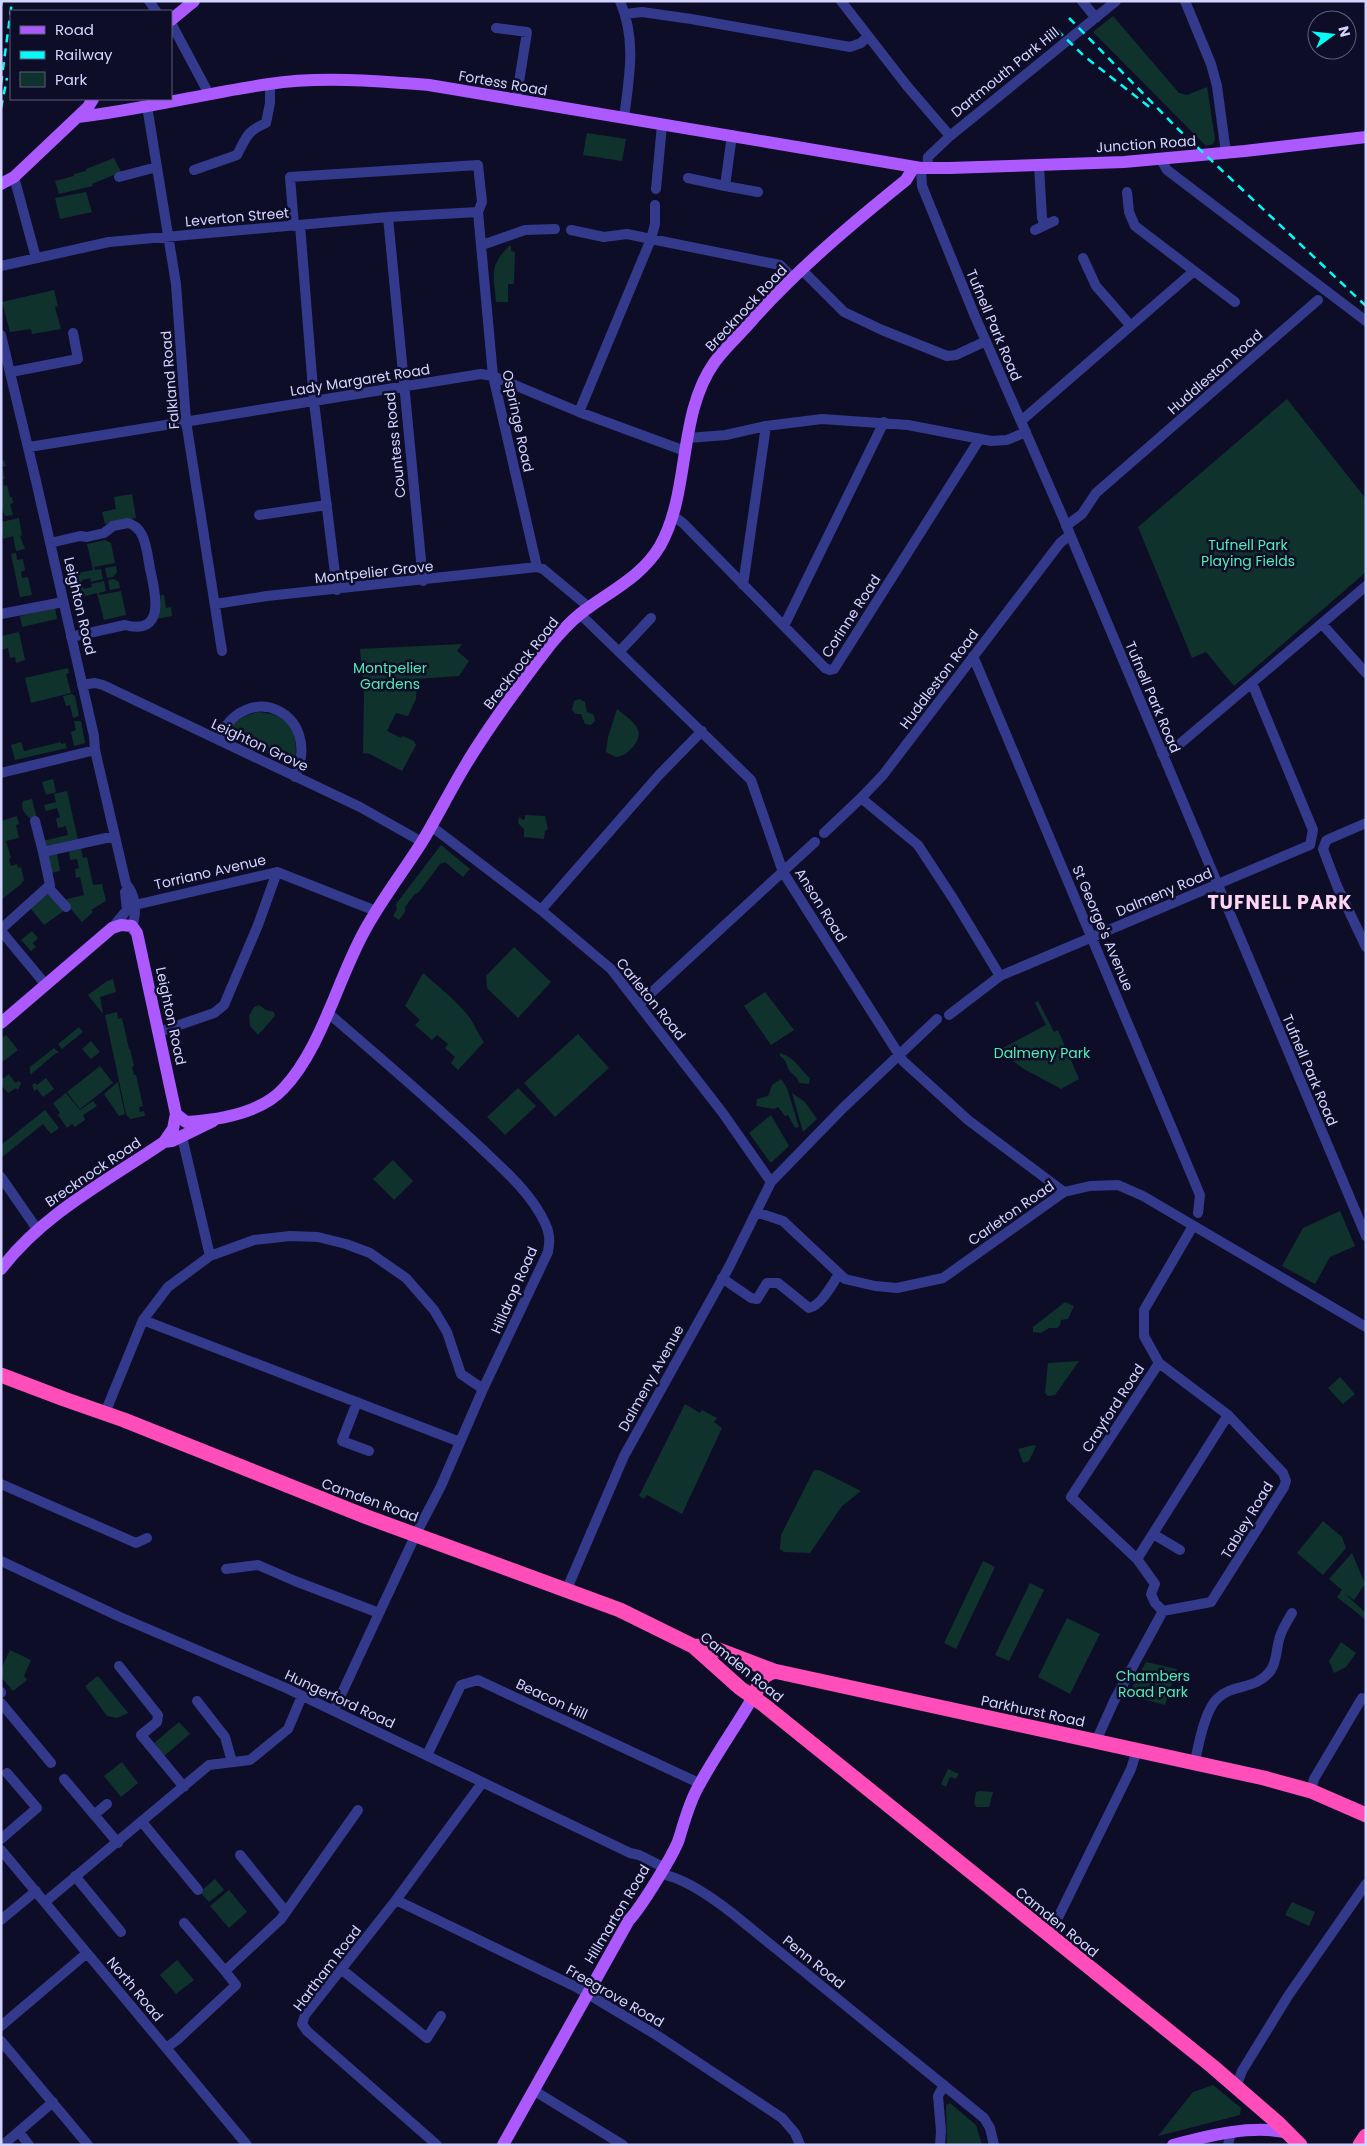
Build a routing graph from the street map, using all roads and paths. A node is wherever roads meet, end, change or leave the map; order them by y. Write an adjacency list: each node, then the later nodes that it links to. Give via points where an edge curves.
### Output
1 (194, 1): 9 (main road)
2 (620, 1): 7 (street)
3 (840, 1): 12 (street)
4 (1082, 1): 8 (street)
5 (1116, 1): 8 (street, Dartmouth Park Hill)
6 (1185, 1): 25 (street, via 1211,64)
7 (625, 14): 12 (street, via 642,12 690,19 850,47); 19 (street, via 631,44)
8 (1093, 20): 23 (street, Dartmouth Park Hill)
9 (172, 21)
10 (172, 24): 14 (street)
11 (496, 28): 17 (street, via 527,32)
12 (868, 36): 23 (street)
13 (270, 84): 14 (main road, Fortess Road); 17 (main road, Fortess Road, via 386,82 429,85); 30 (street, via 266,123 249,132 237,155)
14 (209, 94): 18 (main road, Fortess Road)
15 (84, 100): 20 (main road, via 73,111)
16 (92, 100): 20 (main road)
17 (516, 101): 19 (main road, Fortess Road)
18 (147, 106): 20 (main road, Fortess Road); 28 (street, Falkland Road)
19 (624, 118): 21 (main road, Fortess Road)
20 (75, 119): 32 (main road)
21 (662, 125): 22 (main road, Fortess Road); 36 (street)
22 (732, 136): 29 (main road, Fortess Road); 35 (street)
23 (950, 136): 29 (street, Dartmouth Park Hill)
24 (1366, 137): 25 (main road, Junction Road)
25 (1226, 152): 26 (main road, Junction Road)
26 (1160, 158): 27 (main road, Junction Road); 56 (street, via 1167,170)
27 (1039, 165): 29 (main road, Junction Road); 45 (street, via 1042,218 1050,223)
28 (158, 167): 31 (street); 46 (street, Falkland Road)
29 (920, 168): 53 (main road, Brecknock Road); 60 (street, Tufnell Park Road, via 922,186)
30 (194, 170)
31 (119, 177)
32 (14, 178): 34 (main road); 49 (street)
33 (688, 178): 35 (street)
34 (1, 184)
35 (725, 186): 37 (street)
36 (656, 189)
37 (758, 192)
38 (1126, 192): 52 (street, via 1135,226)
39 (655, 205): 47 (street)
40 (478, 212): 41 (street, Leverton Street); 42 (street, Ospringe Road, via 482,204 478,165 290,177); 48 (street, Ospringe Road)
41 (388, 217): 42 (street, Leverton Street); 63 (street, Countess Road)
42 (297, 226): 46 (street, Leverton Street); 64 (street)
43 (555, 229): 48 (street, via 524,230)
44 (571, 230): 47 (street, via 604,237 627,234)
45 (1035, 230)
46 (169, 237): 49 (street, Leverton Street, via 109,242); 66 (street, Falkland Road, via 177,293)
47 (651, 239): 53 (street, via 780,265); 65 (street)
48 (482, 245): 62 (street, Ospringe Road)
49 (36, 258): 51 (street, Leverton Street)
50 (1083, 258): 57 (street, via 1096,286)
51 (1, 266)
52 (1194, 271): 55 (street); 57 (street)
53 (798, 274): 60 (street, via 844,312 947,356); 72 (main road, Brecknock Road, via 712,367 705,378)
54 (1318, 300): 77 (street, Huddleston Road, via 1096,494)
55 (1235, 302)
56 (1366, 321)
57 (1130, 326): 67 (street)
58 (73, 332): 61 (street, via 78,358)
59 (1, 335): 61 (street, Leighton Road)
60 (986, 341): 67 (street, Tufnell Park Road)
61 (11, 372): 73 (street, Leighton Road)
62 (493, 376): 63 (street, Lady Margaret Road, via 481,374); 65 (street, Lady Margaret Road); 79 (street, Ospringe Road)
63 (403, 386): 64 (street, Lady Margaret Road); 80 (street, Countess Road)
64 (314, 402): 66 (street, Lady Margaret Road); 74 (street)
65 (578, 412): 72 (street, Lady Margaret Road)
66 (186, 420): 73 (street, Lady Margaret Road); 85 (street, Falkland Road)
67 (1021, 421): 70 (street, Tufnell Park Road)
68 (884, 422): 69 (street, Lady Margaret Road, via 822,418); 71 (street, Lady Margaret Road); 90 (street)
69 (766, 426): 72 (street, Lady Margaret Road); 81 (street)
70 (1026, 432): 71 (street, Lady Margaret Road, via 1001,441); 77 (street, Tufnell Park Road)
71 (979, 440): 90 (street, Corinne Road, via 834,669 825,668)
72 (686, 444): 75 (main road, Brecknock Road)
73 (28, 447): 78 (street, Leighton Road)
74 (328, 505): 76 (street); 83 (street)
75 (672, 515): 81 (street, Corinne Road); 86 (main road, Brecknock Road, via 652,558 616,590)
76 (259, 516)
77 (1068, 531): 94 (street, Huddleston Road); 101 (street, Tufnell Park Road)
78 (50, 542): 84 (street, Leighton Road); 91 (street, via 104,533 113,526 128,523 138,528 145,541 156,596 152,619 132,627 125,625)
79 (537, 567): 80 (street, Montpelier Grove); 86 (street, via 543,568)
80 (423, 581): 83 (street, Montpelier Grove)
81 (743, 585): 90 (street, Corinne Road)
82 (1366, 586): 89 (street)
83 (337, 590): 85 (street, Montpelier Grove)
84 (63, 602): 87 (street); 91 (street, Leighton Road)
85 (214, 604): 92 (street, Falkland Road)
86 (585, 611): 93 (street, Anson Road); 107 (main road, Brecknock Road, via 551,644 500,711)
87 (1, 614)
88 (651, 618): 93 (street)
89 (1322, 624): 95 (street); 96 (street)
90 (784, 626)
91 (71, 637): 97 (street, Leighton Road)
92 (222, 652)
93 (619, 652): 98 (street, Anson Road)
94 (973, 656): 104 (street, Huddleston Road, via 913,738); 125 (street, St George's Avenue)
95 (1366, 673)
96 (1252, 683): 101 (street, via 1175,748); 116 (street, Dalmeny Road, via 1313,830 1312,841 1306,848)
97 (82, 685): 99 (street, Leighton Grove, via 103,685); 100 (street, Leighton Road)
98 (702, 731): 114 (street, Anson Road, via 751,780); 121 (street, via 659,775)
99 (218, 740): 103 (street, Leighton Grove); 103 (street, via 228,721 245,710 264,707 280,712 294,723 301,740 302,759)
100 (95, 750): 102 (street); 109 (street, Leighton Road)
101 (1162, 754): 116 (street, Tufnell Park Road)
102 (1, 773)
103 (295, 777): 110 (street, Leighton Grove, via 360,807)
104 (861, 798): 108 (street, Huddleston Road); 127 (street, via 918,845)
105 (35, 820): 112 (street)
106 (1366, 823): 126 (street, via 1329,839 1324,845 1324,854)
107 (431, 826): 110 (main road, Brecknock Road); 121 (street, Carleton Road)
108 (824, 833)
109 (115, 836): 112 (street); 115 (street, Leighton Road)
110 (422, 842): 120 (main road, Brecknock Road)
111 (815, 842): 114 (street)
112 (43, 852): 117 (street)
113 (277, 872): 118 (street, Torriano Avenue); 120 (street, Torriano Avenue); 134 (street, via 224,1004 214,1013)
114 (783, 872): 129 (street); 135 (street, Anson Road)
115 (126, 884): 118 (street, Leighton Road); 123 (street, Leighton Road, via 127,910)
116 (1217, 885): 125 (street, Dalmeny Road); 147 (street, Tufnell Park Road)
117 (48, 888): 119 (street); 124 (street)
118 (135, 905): 122 (street, Leighton Road)
119 (66, 907)
120 (376, 910): 130 (main road, Brecknock Road)
121 (541, 910): 129 (street, Carleton Road, via 611,969)
122 (132, 926): 123 (main road); 134 (main road, Leighton Road, via 137,933)
123 (112, 928): 128 (main road)
124 (1, 930): 128 (street)
125 (1092, 937): 127 (street, Dalmeny Road); 144 (street, St George's Avenue, via 1200,1195)
126 (1366, 947)
127 (1000, 976): 131 (street, Dalmeny Road)
128 (46, 985): 133 (main road)
129 (639, 1004): 141 (street, Carleton Road, via 722,1112)
130 (327, 1012): 137 (main road, Brecknock Road, via 304,1062 281,1091 259,1106); 156 (street, Hilldrop Road, via 505,1172 533,1203 548,1230 548,1252)
131 (949, 1015)
132 (937, 1019): 135 (street)
133 (1, 1023)
134 (159, 1032): 136 (main road, Leighton Road)
135 (899, 1054): 141 (street); 142 (street, Anson Road, via 968,1120)
136 (176, 1114): 137 (main road, Brecknock Road, via 186,1122); 139 (main road, via 173,1129)
137 (215, 1120): 138 (main road, Brecknock Road)
138 (182, 1137): 139 (main road, Brecknock Road); 148 (street)
139 (164, 1142): 146 (main road, Brecknock Road)
140 (1, 1177): 146 (street)
141 (770, 1182): 143 (street, Dalmeny Avenue)
142 (1064, 1192): 145 (street, Carleton Road, via 1090,1186 1118,1185); 150 (street, Carleton Road, via 943,1278 897,1288 845,1279)
143 (756, 1212): 150 (street, Carleton Road, via 783,1221); 151 (street, Dalmeny Avenue)
144 (1198, 1213)
145 (1193, 1226): 153 (street, Carleton Road); 154 (street, Crayford Road, via 1144,1310 1144,1336)
146 (37, 1229): 149 (main road, Brecknock Road)
147 (1366, 1236)
148 (210, 1256): 152 (street, via 168,1287); 156 (street, via 254,1240 290,1236 328,1239 370,1253 406,1278 434,1310 447,1332 461,1374)
149 (1, 1269)
150 (839, 1274): 151 (street, via 814,1307 809,1308 778,1283 767,1283 757,1299)
151 (722, 1278): 170 (street, Dalmeny Avenue, via 624,1456)
152 (142, 1320): 157 (street); 158 (street)
153 (1366, 1327)
154 (1159, 1363): 159 (street, Tabley Road); 167 (street, Crayford Road, via 1071,1497)
155 (1, 1375): 158 (highway, Camden Road)
156 (483, 1389): 160 (street, Hilldrop Road)
157 (357, 1402): 160 (street); 161 (street, via 342,1441)
158 (105, 1413): 163 (highway, Camden Road)
159 (1228, 1415): 164 (street); 171 (street, Tabley Road, via 1283,1473 1286,1481 1211,1602)
160 (460, 1442): 163 (street, Hilldrop Road)
161 (369, 1451)
162 (1, 1484): 165 (street, via 136,1543)
163 (416, 1534): 170 (highway, Camden Road); 172 (street, Hilldrop Road)
164 (1153, 1534): 166 (street); 167 (street)
165 (147, 1538)
166 (1180, 1550)
167 (1137, 1559): 171 (street, via 1155,1584 1152,1594)
168 (1, 1561): 177 (street, Hungerford Road)
169 (226, 1569): 172 (street, via 258,1564)
170 (566, 1591): 174 (highway, Camden Road, via 620,1610)
171 (1163, 1611): 183 (street)
172 (379, 1613): 182 (street, Hilldrop Road)
173 (1292, 1613): 187 (street, via 1278,1641 1277,1656 1271,1670 1259,1682 1217,1698 1200,1736)
174 (693, 1646): 176 (highway, Parkhurst Road, via 711,1647); 178 (highway, Camden Road)
175 (119, 1666): 193 (street, via 158,1715 157,1722 141,1735)
176 (774, 1671): 178 (highway, via 764,1676); 183 (highway, Parkhurst Road)
177 (302, 1696): 182 (street, Hungerford Road); 186 (street, via 288,1729 250,1760)
178 (753, 1697): 192 (main road, Hillmarton Road); 215 (highway, Camden Road)
179 (1362, 1698): 194 (street, via 1314,1779)
180 (197, 1701): 186 (street, via 224,1737)
181 (1, 1703): 188 (street)
182 (334, 1710): 185 (street, Hungerford Road)
183 (1096, 1741): 184 (highway, Parkhurst Road)
184 (1137, 1750): 187 (highway, Parkhurst Road); 215 (street, via 1127,1778)
185 (427, 1755): 191 (street, Hungerford Road); 192 (street, Beacon Hill, via 461,1685 478,1680)
186 (232, 1762): 193 (street, via 209,1765)
187 (1195, 1762): 194 (highway, Parkhurst Road)
188 (51, 1764)
189 (7, 1773): 200 (street, via 37,1808)
190 (64, 1779): 197 (street)
191 (482, 1783): 204 (street, Hungerford Road, via 639,1855); 209 (street, Hartham Road)
192 (701, 1784): 204 (main road, Hillmarton Road, via 679,1840)
193 (184, 1787): 199 (street)
194 (1311, 1791): 198 (highway, Parkhurst Road)
195 (107, 1804): 197 (street)
196 (358, 1810): 211 (street)
197 (94, 1815): 201 (street)
198 (1366, 1815)
199 (142, 1822): 201 (street); 207 (street)
200 (1, 1839)
201 (118, 1843): 205 (street)
202 (1, 1850): 208 (street, North Road)
203 (240, 1855): 211 (street)
204 (662, 1870): 219 (main road, Hillmarton Road); 224 (street, Penn Road, via 720,1903)
205 (75, 1876): 210 (street); 214 (street)
206 (1366, 1884): 225 (street, via 1288,1996 1242,2071)
207 (198, 1890)
208 (36, 1891): 210 (street, North Road); 212 (street)
209 (396, 1900): 217 (street, Hartham Road); 219 (street, Freegrove Road)
210 (45, 1902): 216 (street, North Road)
211 (286, 1912): 218 (street)
212 (1, 1920)
213 (184, 1923): 218 (street)
214 (121, 1932)
215 (1049, 1936): 225 (highway, Camden Road)
216 (87, 1953): 221 (street); 223 (street, North Road)
217 (341, 1969): 220 (street, via 427,2038); 236 (street, Hartham Road, via 305,2015 302,2024)
218 (225, 1971): 223 (street, via 236,1985)
219 (587, 1994): 226 (main road, Hillmarton Road); 239 (street, Freegrove Road, via 658,2036 767,2108 788,2124)
220 (440, 2016)
221 (1, 2026)
222 (1, 2040): 227 (street)
223 (166, 2048): 235 (street, North Road)
224 (944, 2085): 240 (street, via 938,2096); 241 (street, Penn Road, via 984,2118)
225 (1236, 2087): 229 (highway, Camden Road)
226 (533, 2090): 237 (main road, Hillmarton Road); 238 (street)
227 (53, 2102): 228 (street); 234 (street)
228 (18, 2132): 232 (street); 233 (street)
229 (1288, 2133): 231 (main road, via 1267,2130); 243 (highway, Camden Road)
230 (1366, 2136): 244 (highway)
231 (1229, 2139): 242 (main road)
232 (3, 2145)
233 (29, 2145)
234 (88, 2145)
235 (247, 2145)
236 (437, 2145)
237 (503, 2145)
238 (624, 2145)
239 (800, 2145)
240 (940, 2145)
241 (994, 2145)
242 (1173, 2145)
243 (1300, 2145)
244 (1360, 2145)

